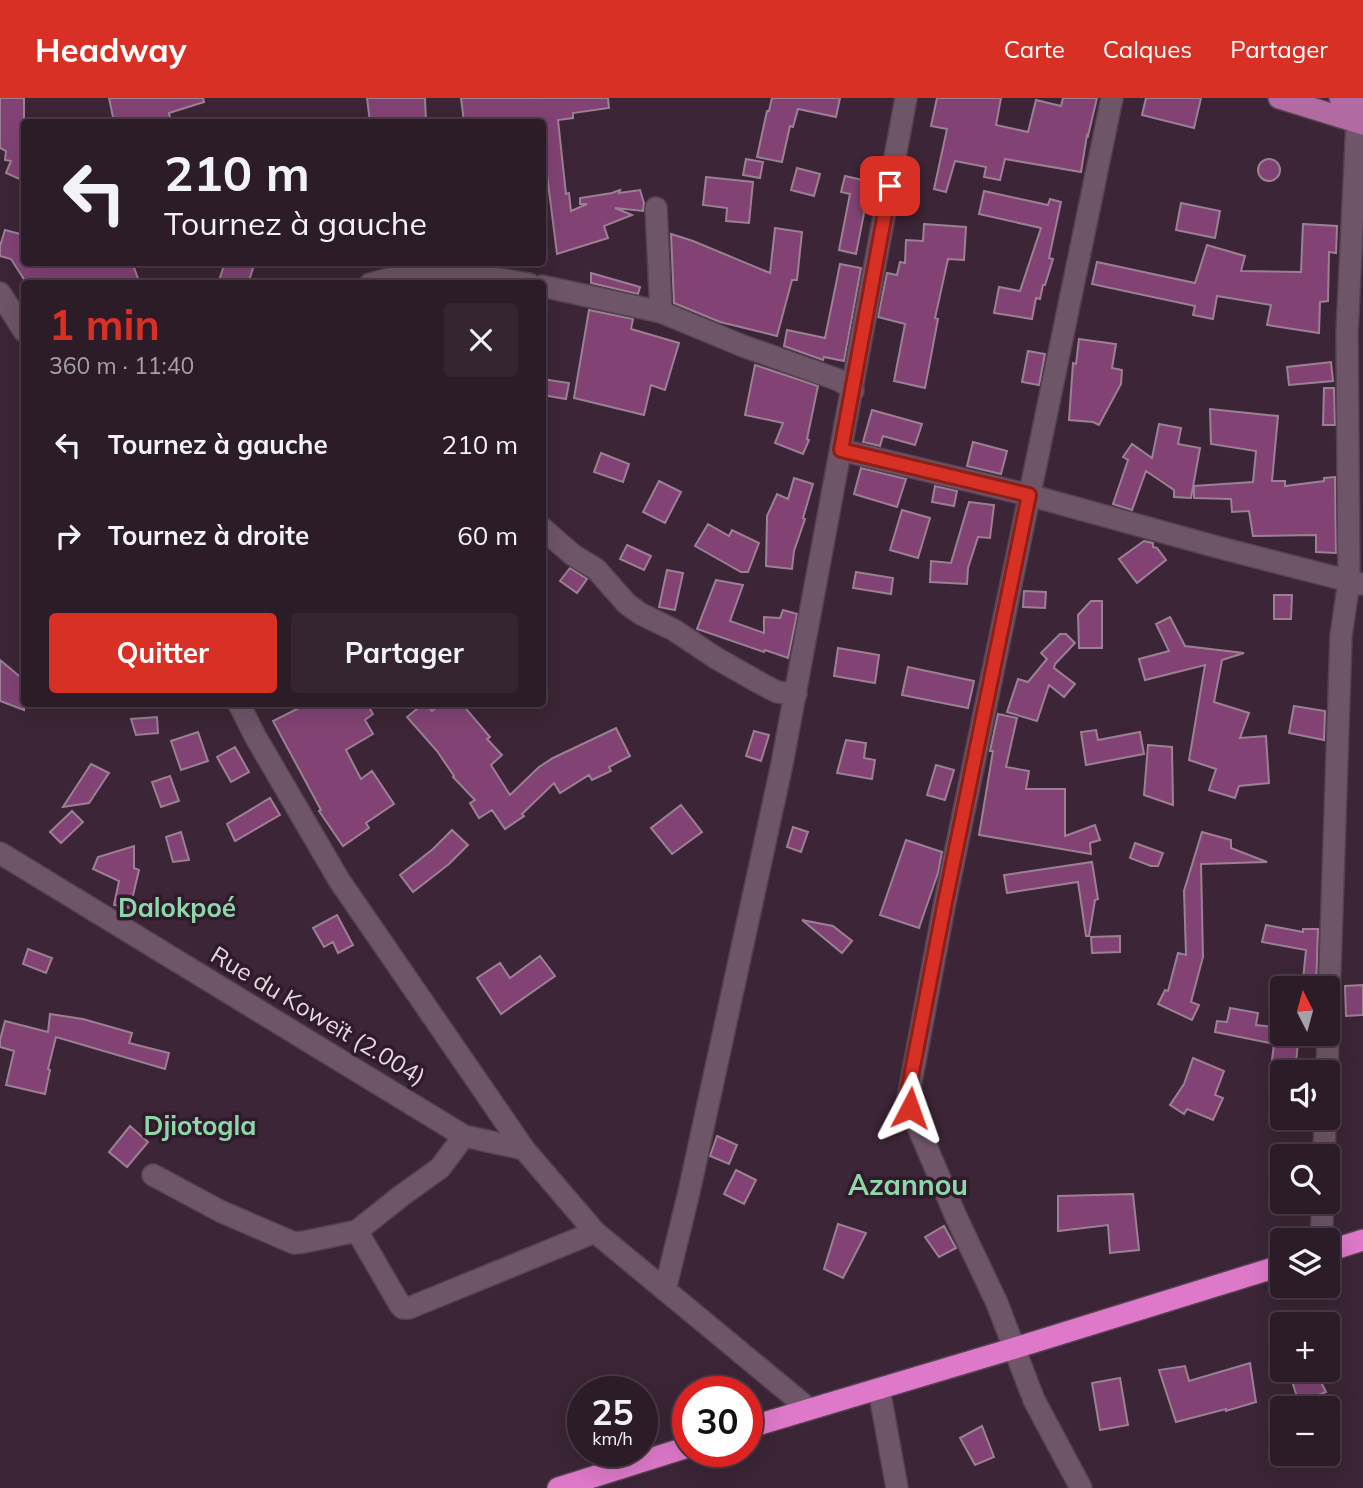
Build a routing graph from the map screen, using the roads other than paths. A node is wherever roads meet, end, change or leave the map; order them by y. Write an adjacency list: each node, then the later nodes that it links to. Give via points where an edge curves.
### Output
1 (906, 98): 13 (street)
2 (1112, 98): 15 (street)
3 (1279, 98): 5 (main road)
4 (1340, 98): 5 (main road)
5 (1361, 117): 17 (street, via 1347,333)
6 (656, 208): 11 (street)
7 (385, 280): 8 (street, via 438,271)
8 (505, 280)
9 (546, 287): 11 (street)
10 (0, 293): 12 (street)
11 (661, 313): 13 (street, via 835,379)
12 (21, 326)
13 (853, 391): 14 (street)
14 (841, 450): 15 (street); 18 (street)
15 (1029, 495): 17 (street); 31 (street, via 908,1098)
16 (546, 531): 18 (street, via 596,569 641,614 760,683)
17 (1356, 583): 21 (street, via 1341,636)
18 (796, 694): 30 (street)
19 (240, 707): 23 (street, via 339,880)
20 (0, 853): 22 (street, Rue du Koweït (2.004))
21 (1330, 976)
22 (464, 1136): 23 (street, Rue du Koweït (2.004)); 25 (street, via 440,1168)
23 (524, 1149): 26 (street)
24 (153, 1175): 25 (street, via 294,1243)
25 (357, 1231): 26 (street, via 400,1305 409,1308)
26 (595, 1231): 30 (street)
27 (1363, 1240): 28 (highway)
28 (1340, 1247)
29 (1270, 1269): 31 (highway)
30 (665, 1290): 33 (street)
31 (1015, 1348): 32 (highway); 38 (street, via 1034,1400)
32 (878, 1389): 33 (highway); 37 (street)
33 (809, 1409): 34 (highway)
34 (763, 1423)
35 (672, 1452): 36 (highway)
36 (558, 1488)
37 (897, 1488)
38 (1081, 1488)

